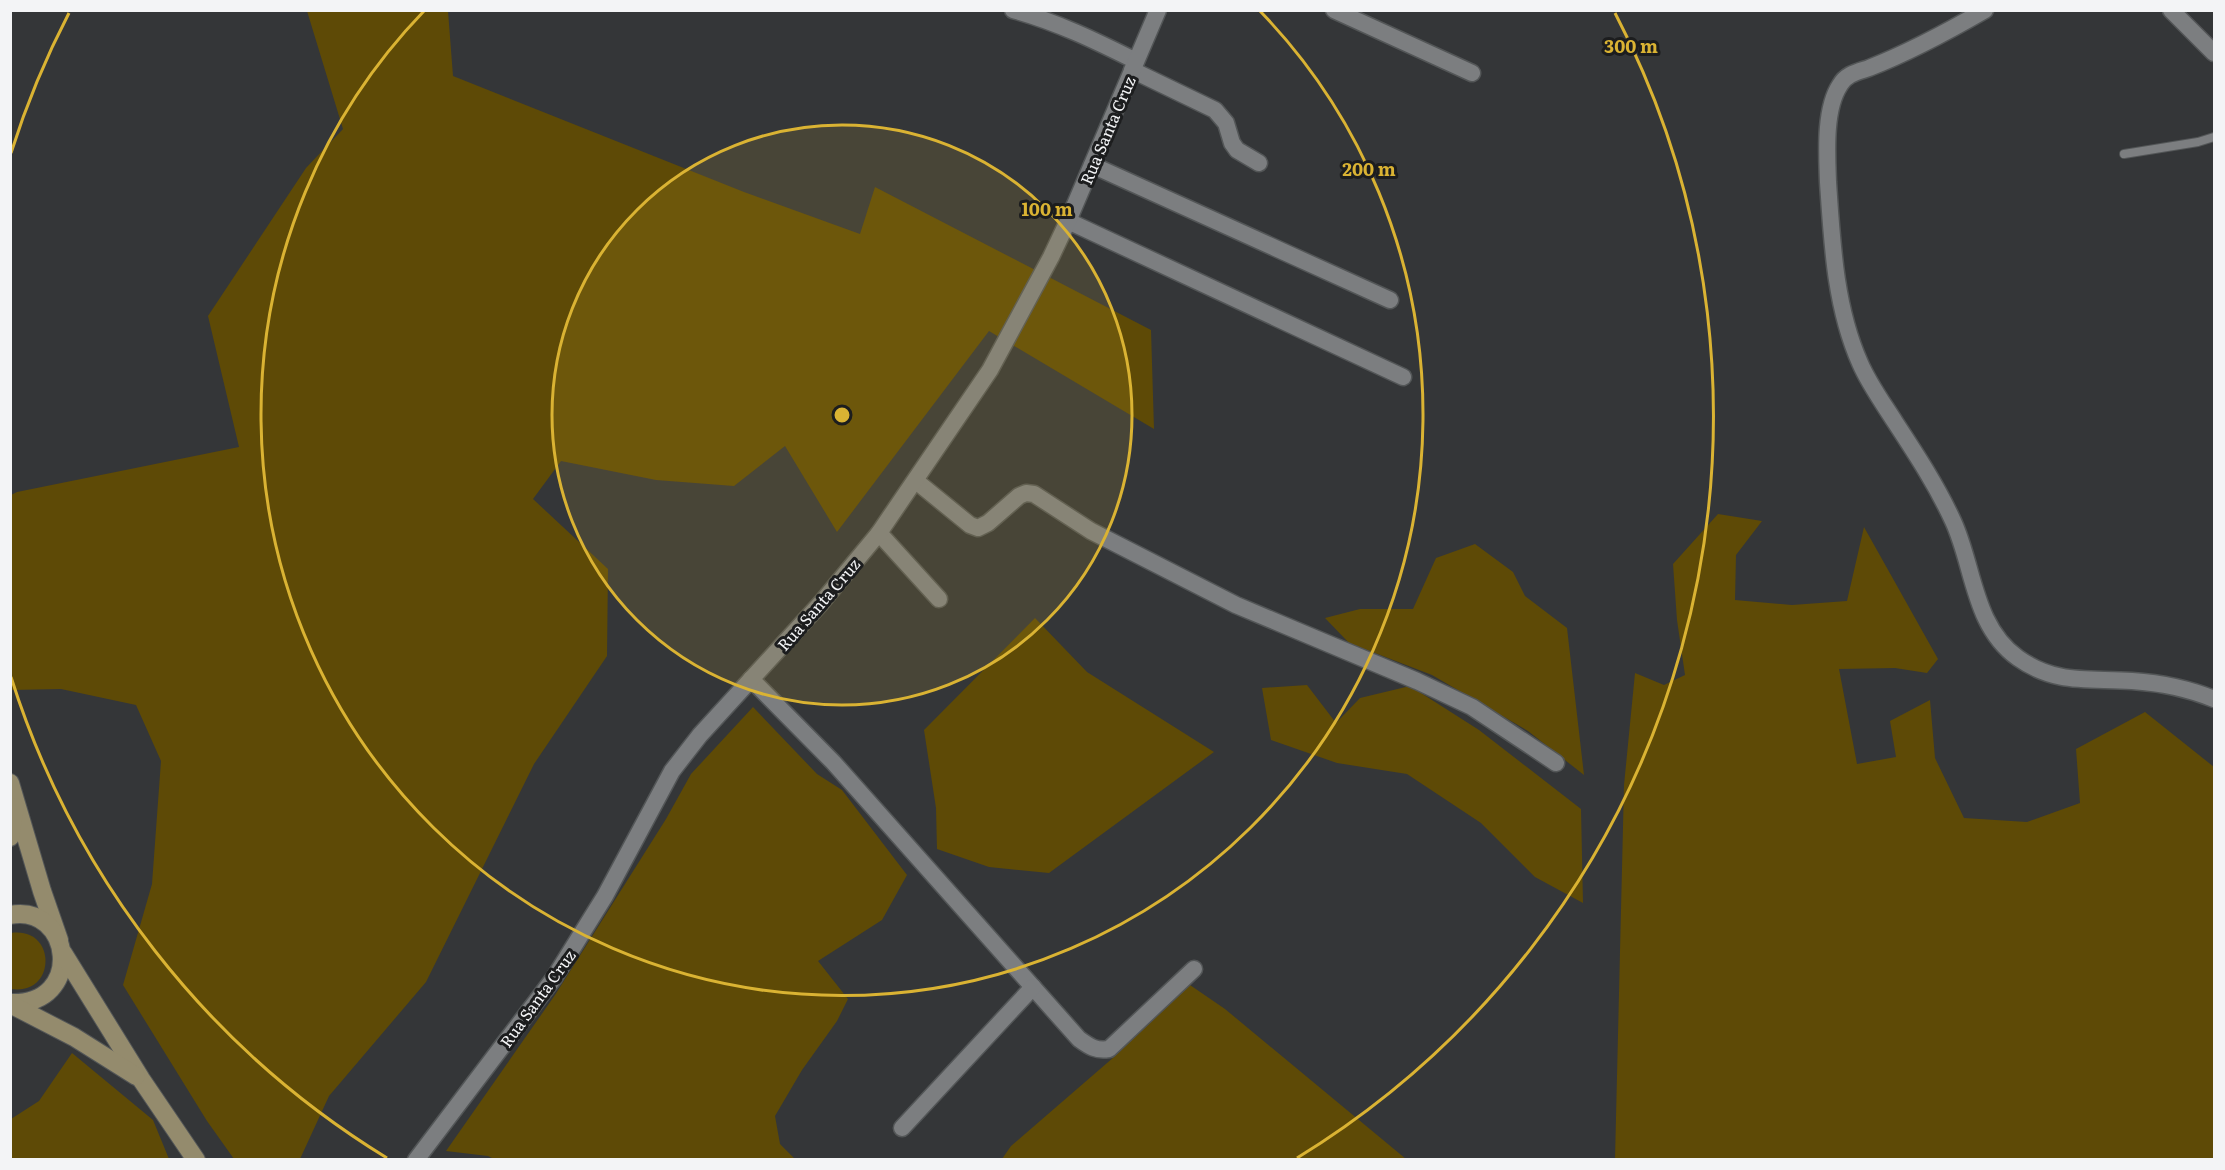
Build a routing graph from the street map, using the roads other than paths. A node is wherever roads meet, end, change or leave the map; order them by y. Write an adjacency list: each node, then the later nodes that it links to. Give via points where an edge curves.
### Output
1 (1013, 10): 7 (street, via 1071,29)
2 (1158, 10): 7 (street, Rua Santa Cruz)
3 (1334, 10): 8 (street)
4 (1984, 10): 20 (street, via 1917,48 1846,76 1838,87 1827,132 1830,208 1840,294 1856,353 1948,511 1968,559 1984,614 2015,656 2053,676 2168,685)
5 (2171, 10): 6 (street)
6 (2214, 53)
7 (1134, 66): 11 (street, via 1215,110 1226,123 1237,150); 12 (street, Rua Santa Cruz)
8 (1472, 73)
9 (2214, 137): 10 (lane)
10 (2124, 154)
11 (1259, 163)
12 (1092, 165): 13 (street, Rua Santa Cruz); 14 (street)
13 (1068, 221): 15 (street); 16 (street, Rua Santa Cruz, via 990,370)
14 (1390, 300)
15 (1403, 378)
16 (916, 481): 17 (street, Rua Santa Cruz); 21 (street, via 978,528 1019,496 1034,494 1101,536 1236,605 1472,707)
17 (879, 533): 18 (street); 19 (street, Rua Santa Cruz)
18 (939, 599)
19 (752, 679): 28 (street, via 832,762); 33 (street, Rua Santa Cruz, via 672,771 605,896 554,978)
20 (2214, 699)
21 (1556, 763)
22 (10, 783): 23 (main road)
23 (16, 802): 24 (main road); 26 (main road)
24 (10, 837)
25 (10, 915): 26 (main road, via 41,920 51,928)
26 (61, 947): 29 (main road, via 63,967 49,992 38,1000); 30 (main road)
27 (1194, 969): 28 (street, via 1109,1048 1099,1050 1079,1039)
28 (1033, 987): 31 (street)
29 (10, 1004): 30 (main road, via 74,1037)
30 (141, 1079): 32 (main road)
31 (902, 1128)
32 (196, 1159)
33 (416, 1160)

